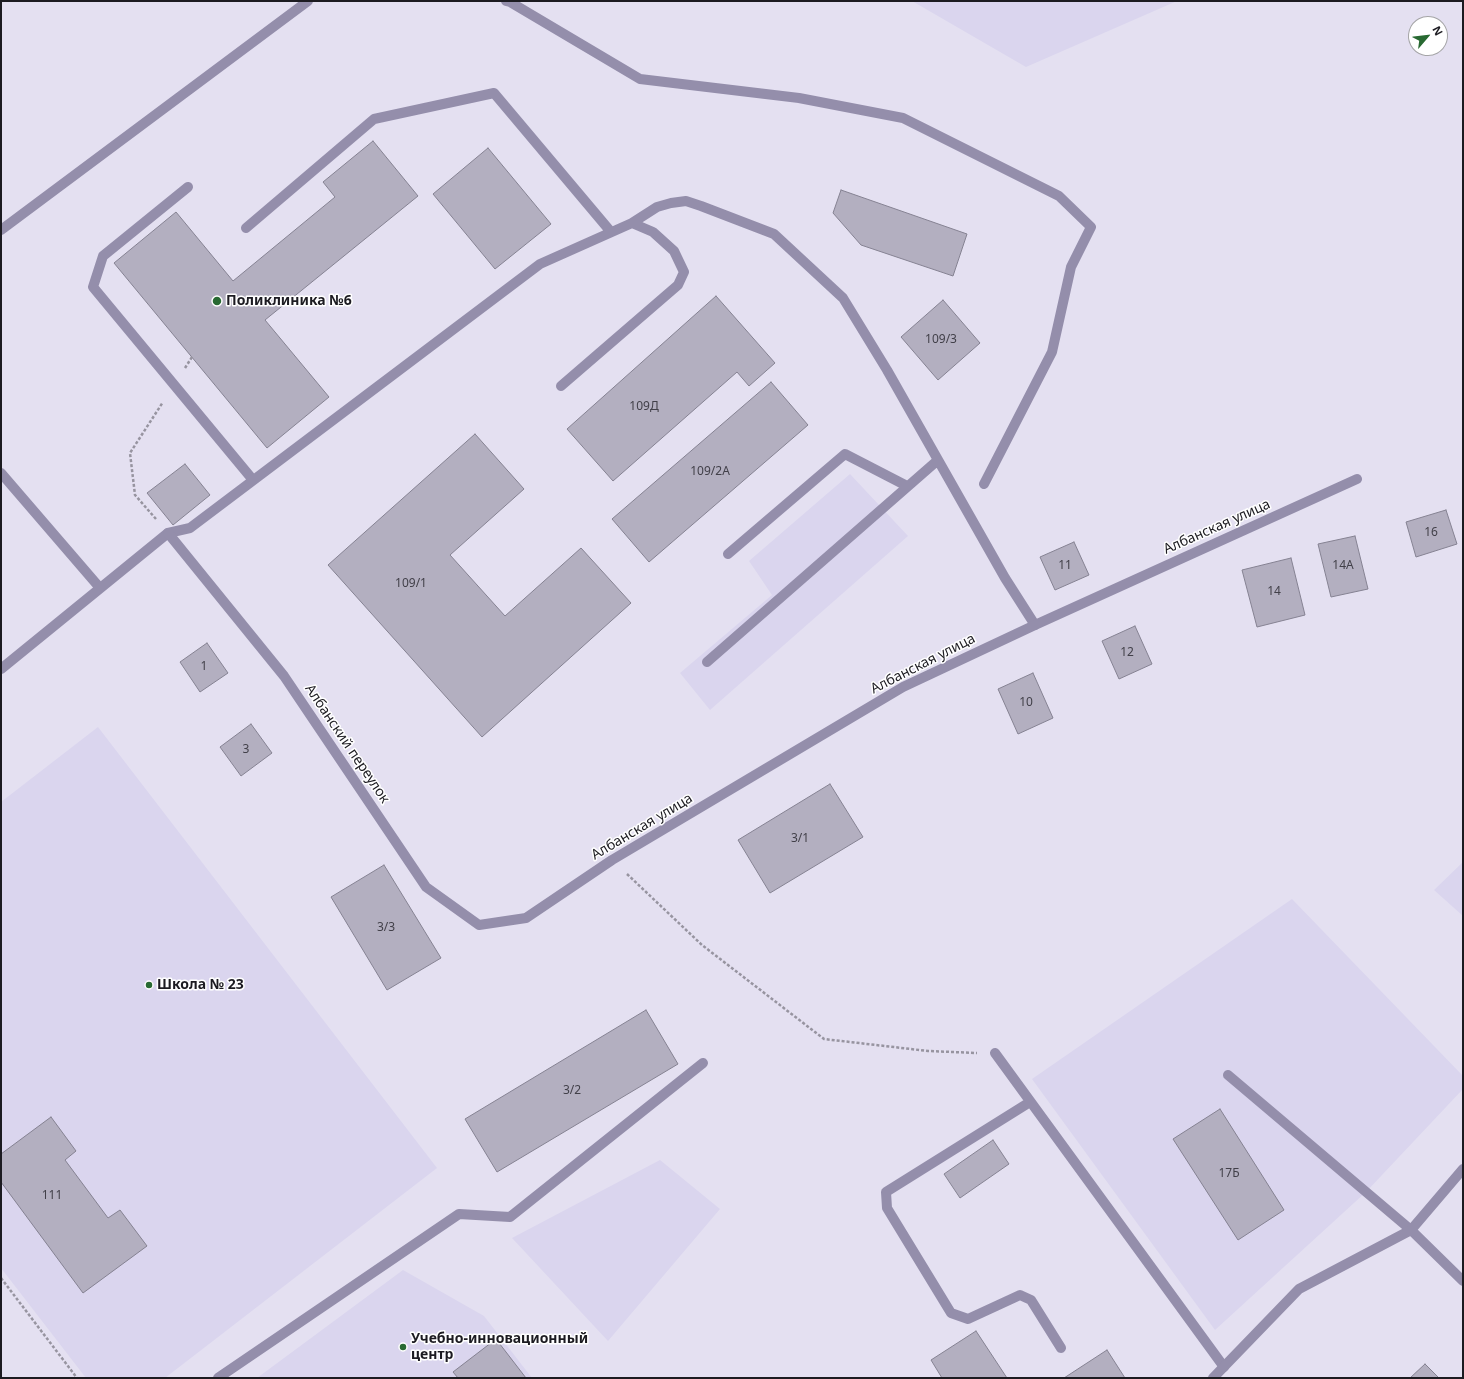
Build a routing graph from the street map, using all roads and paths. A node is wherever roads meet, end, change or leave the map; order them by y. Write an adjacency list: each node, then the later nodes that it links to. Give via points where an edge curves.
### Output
1 (308, 1): 6 (street)
2 (506, 1): 15 (street, via 640,79 799,98 903,118 1059,196 1091,227 1071,267 1052,352)
3 (188, 187): 9 (street, via 103,256 93,287)
4 (632, 223): 7 (street); 10 (street, via 653,232 674,252 684,272 678,285); 11 (street, via 657,207 686,201 774,234 843,298)
5 (246, 228): 7 (street, via 374,119 494,93)
6 (1, 230)
7 (612, 232): 14 (street, via 540,264)
8 (192, 357): 9 (path)
9 (174, 385): 14 (street); 17 (path, via 130,453 135,495)
10 (561, 386)
11 (938, 460): 16 (street); 20 (street, via 1004,578)
12 (1, 473): 19 (street)
13 (1357, 479): 20 (street, Албанская улица)
14 (253, 480): 17 (street, via 190,528)
15 (984, 484)
16 (907, 486): 18 (street, via 845,454); 21 (street)
17 (168, 533): 19 (street); 24 (street, Албанский переулок, via 284,676 426,887 479,926)
18 (728, 554)
19 (100, 588): 22 (street)
20 (1035, 625): 23 (street, Албанская улица, via 903,687)
21 (707, 662)
22 (1, 669)
23 (612, 860): 24 (street, Албанская улица); 25 (path, via 702,945 824,1039 928,1051)
24 (526, 918)
25 (995, 1053): 28 (street)
26 (703, 1063): 36 (street, via 510,1217 459,1214)
27 (1228, 1075): 30 (street)
28 (1030, 1102): 33 (street, via 886,1192 887,1208 951,1313 968,1319 1020,1295 1032,1300); 34 (street)
29 (1463, 1169): 30 (street)
30 (1411, 1230): 32 (street); 34 (street, via 1299,1289)
31 (1, 1278): 35 (path)
32 (1463, 1281)
33 (1061, 1348)
34 (1224, 1367): 37 (street)
35 (78, 1378)
36 (218, 1378)
37 (1213, 1378)

